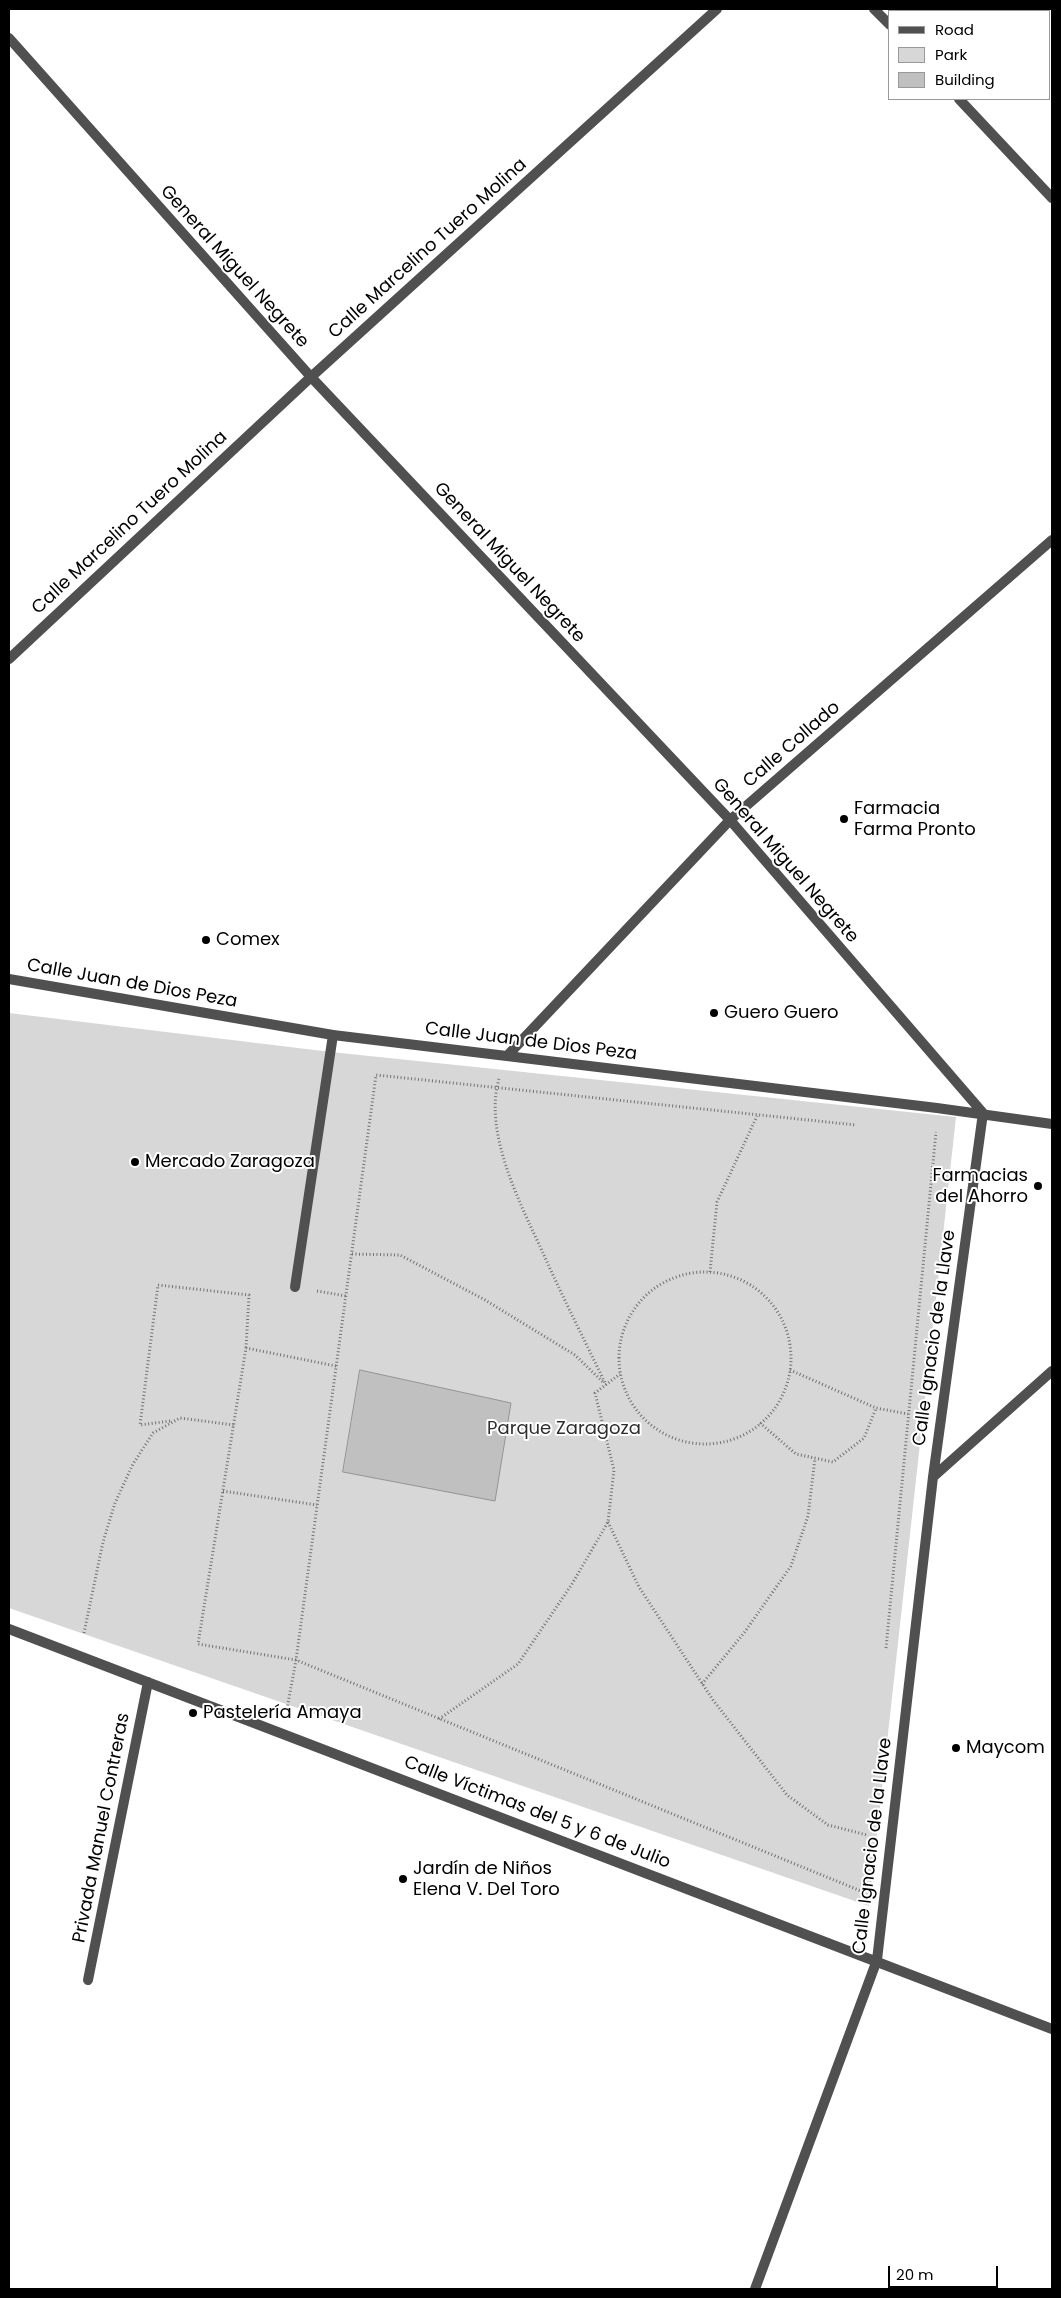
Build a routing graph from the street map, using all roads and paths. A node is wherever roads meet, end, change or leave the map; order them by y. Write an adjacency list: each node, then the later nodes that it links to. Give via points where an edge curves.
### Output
1 (718, 9): 7 (street, Calle Marcelino Tuero Molina)
2 (874, 9): 3 (street)
3 (888, 23)
4 (9, 38): 7 (street, General Miguel Negrete)
5 (960, 100): 6 (street)
6 (1052, 198)
7 (311, 377): 9 (street, Calle Marcelino Tuero Molina); 10 (street, General Miguel Negrete)
8 (1052, 540): 10 (street, Calle Collado)
9 (9, 659)
10 (730, 820): 13 (street, Calle Collado); 15 (street, General Miguel Negrete)
11 (9, 979): 12 (street, Calle Juan de Dios Peza)
12 (333, 1035): 13 (street, Calle Juan de Dios Peza); 22 (street)
13 (507, 1056): 14 (path); 15 (street, Calle Juan de Dios Peza)
14 (497, 1087): 16 (path); 20 (path, via 376,1075); 28 (path, via 496,1120 510,1180)
15 (983, 1113): 17 (street, Calle Juan de Dios Peza); 35 (street, Calle Ignacio de la Llave)
16 (757, 1116): 18 (path); 21 (path, via 717,1202)
17 (1052, 1124)
18 (866, 1126)
19 (926, 1132): 30 (path, via 936,1133)
20 (352, 1254): 24 (path); 28 (path, via 400,1255 485,1300 574,1355)
21 (710, 1272): 25 (path, via 726,1274 752,1285 774,1305 787,1330); 27 (path, via 669,1279 644,1295 628,1319 619,1347)
22 (295, 1287)
23 (246, 1348): 24 (path); 31 (path, via 249,1295 158,1285 140,1425); 33 (path)
24 (336, 1366): 37 (path)
25 (790, 1370): 29 (path); 32 (path, via 786,1388 772,1412)
26 (1052, 1371): 35 (street, Calle Ignacio de la Llave)
27 (620, 1374): 28 (path); 32 (path, via 629,1401 647,1422 670,1438 697,1444 726,1442 752,1431)
28 (606, 1385): 38 (path, via 595,1393 614,1470)
29 (876, 1408): 30 (path); 34 (path, via 864,1438 833,1462)
30 (908, 1414): 40 (path)
31 (174, 1421): 33 (path, via 180,1418); 41 (path, via 153,1433 133,1464 115,1503 103,1542)
32 (760, 1423): 34 (path, via 796,1454)
33 (234, 1425): 36 (path)
34 (815, 1458): 44 (path, via 808,1516 791,1566 744,1633)
35 (933, 1477): 51 (street, Calle Ignacio de la Llave)
36 (223, 1491): 37 (path); 42 (path, via 198,1644)
37 (317, 1505): 42 (path)
38 (608, 1522): 44 (path, via 639,1587); 45 (path, via 572,1584 518,1664)
39 (9, 1630): 41 (street, Calle Víctimas del 5 y 6 de Julio)
40 (886, 1649)
41 (80, 1656): 43 (street, Calle Víctimas del 5 y 6 de Julio)
42 (296, 1660): 45 (path); 46 (path)
43 (148, 1682): 46 (street, Calle Víctimas del 5 y 6 de Julio); 52 (street, Privada Manuel Contreras)
44 (702, 1684): 48 (path, via 787,1795 828,1825)
45 (439, 1719): 50 (path, via 863,1892)
46 (283, 1734): 51 (street, Calle Víctimas del 5 y 6 de Julio)
47 (869, 1826): 48 (path)
48 (868, 1836): 49 (path)
49 (867, 1845)
50 (864, 1882)
51 (877, 1960): 53 (street, Calle Víctimas del 5 y 6 de Julio); 54 (street, Calle Ignacio de la Llave)
52 (88, 1980)
53 (1052, 2029)
54 (755, 2289)

